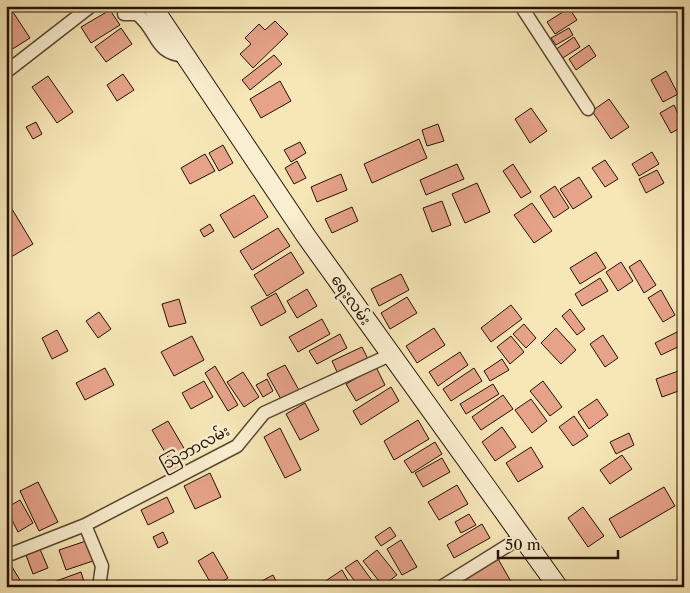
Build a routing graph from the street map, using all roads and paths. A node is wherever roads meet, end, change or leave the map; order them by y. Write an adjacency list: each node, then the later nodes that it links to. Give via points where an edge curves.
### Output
1 (92, 6): 6 (street)
2 (152, 6): 5 (street, ရေးလမ်း)
3 (521, 6): 7 (street)
4 (124, 14): 5 (street, via 137,14 144,19 162,48 171,55)
5 (186, 56): 8 (street, ရေးလမ်း)
6 (6, 72)
7 (588, 108)
8 (390, 355): 9 (street, သြဘာလမ်း, via 264,413 238,446); 10 (street, ရေးလမ်း)
9 (85, 525): 11 (street, သြဘာလမ်း); 12 (street, via 102,566)
10 (523, 536): 13 (street); 14 (street, ရေးလမ်း)
11 (6, 556)
12 (99, 587)
13 (441, 587)
14 (558, 587)

